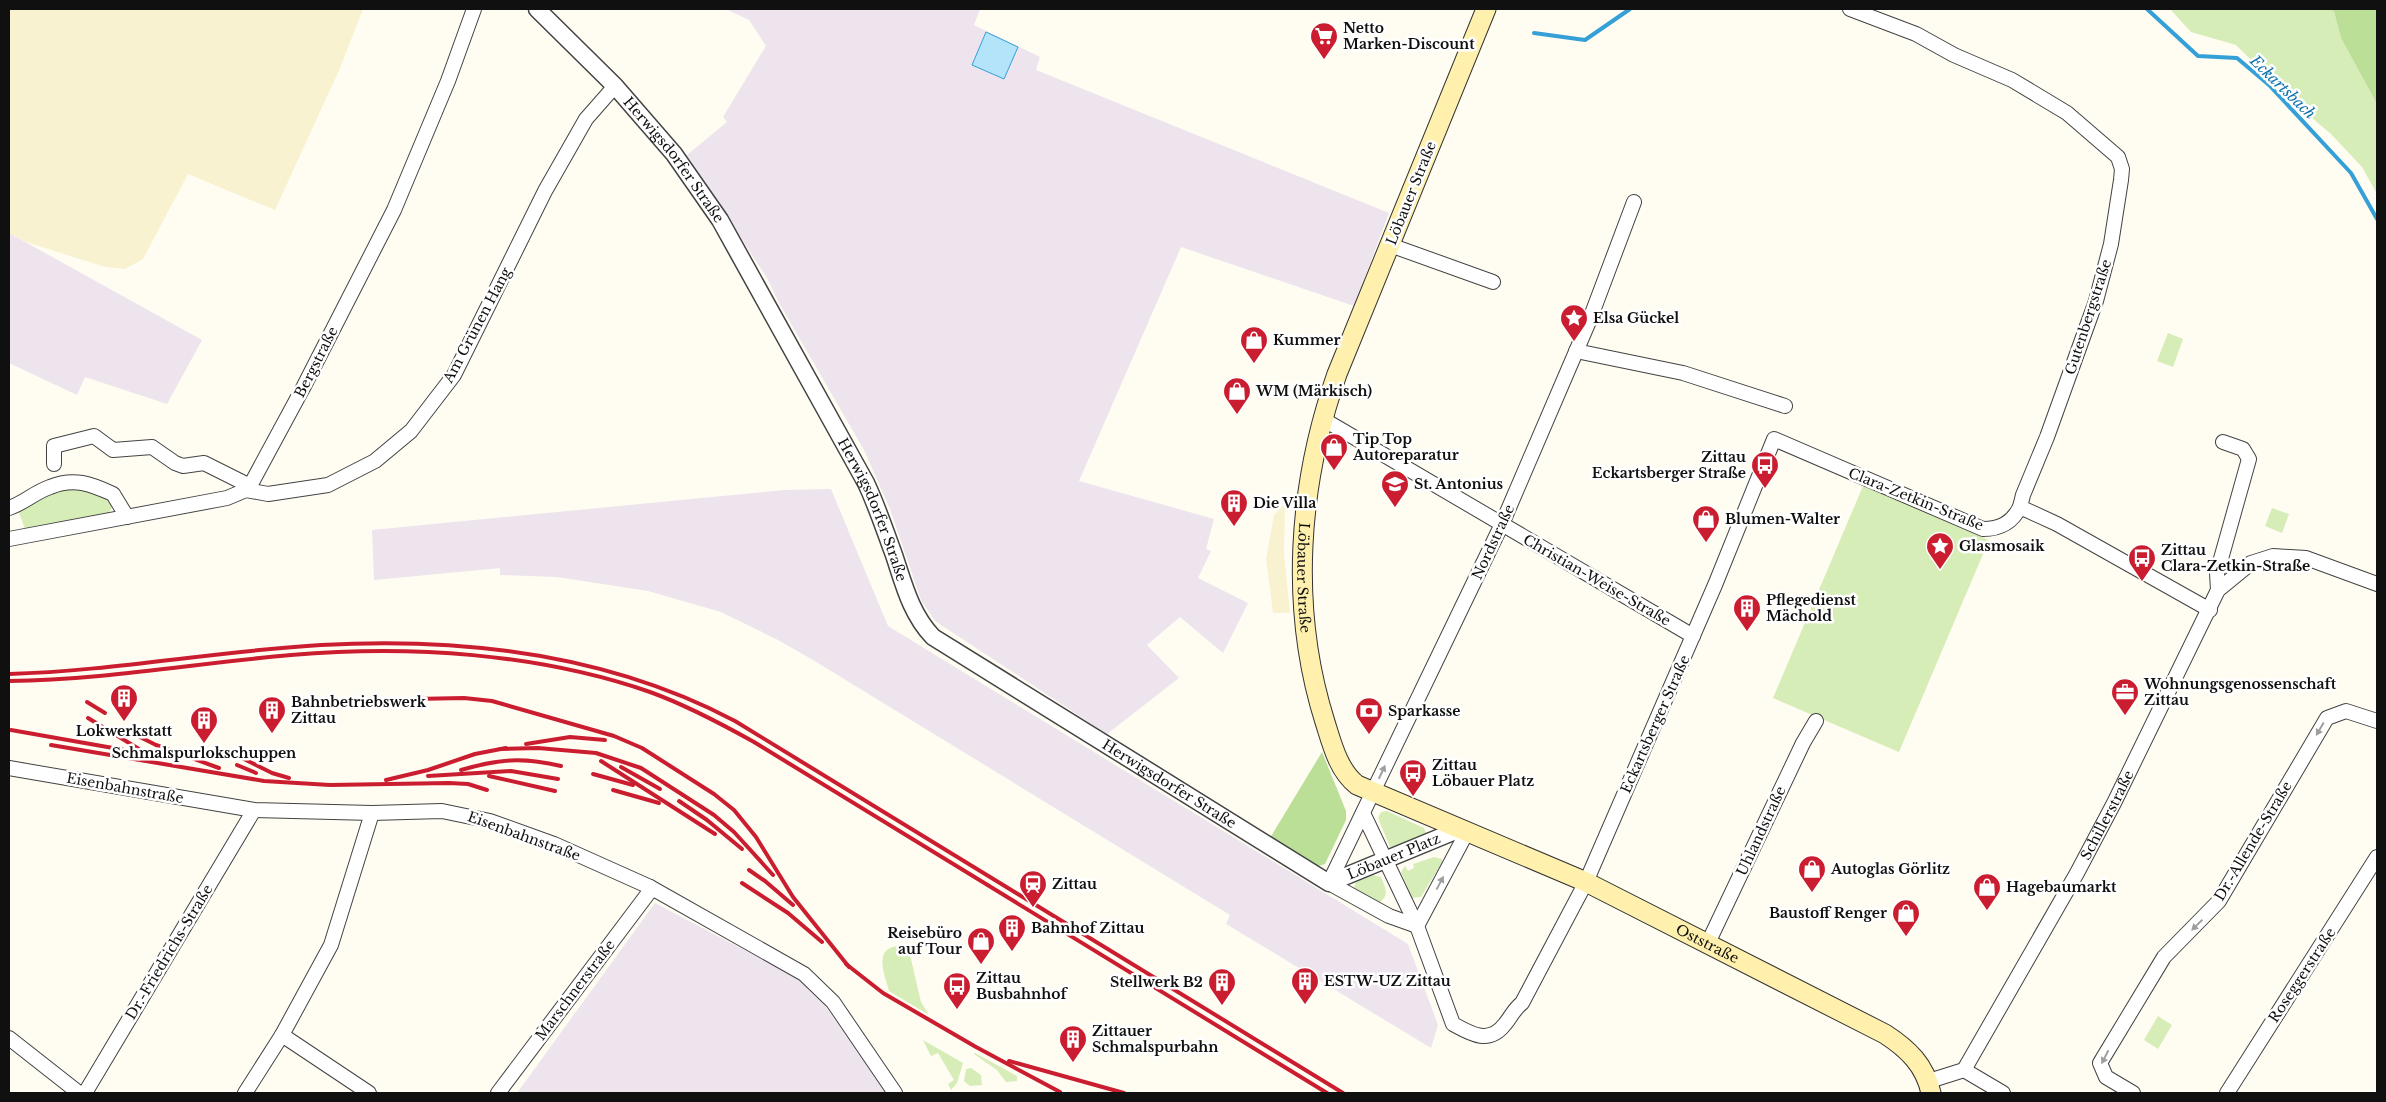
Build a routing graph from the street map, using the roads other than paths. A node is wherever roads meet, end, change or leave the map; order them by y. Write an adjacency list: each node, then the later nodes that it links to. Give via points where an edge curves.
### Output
1 (474, 9): 15 (street, Bergstraße, via 394,210)
2 (537, 9): 5 (street, Herwigsdorfer Straße)
3 (1486, 9): 7 (main road, Löbauer Straße)
4 (1850, 9): 17 (street, Gutenbergstraße, via 1916,34 1954,55 2012,80 2067,113 2118,158 2122,169 2111,244 2096,301)
5 (616, 86): 15 (street, Am Grünen Hang, via 586,119 545,191 454,375 411,431 375,460 328,485 268,494); 36 (street, Herwigsdorfer Straße, via 674,154 720,220 763,295 866,483 882,519 910,605 923,627 945,646)
6 (1634, 202): 9 (street, Nordstraße)
7 (1390, 245): 8 (street); 11 (main road, Löbauer Straße)
8 (1493, 282)
9 (1576, 351): 10 (street, via 1682,373); 19 (street, Nordstraße)
10 (1785, 406)
11 (1321, 418): 19 (street, Christian-Weise-Straße); 28 (main road, Löbauer Straße, via 1307,488 1302,539 1306,634 1319,703 1339,760 1347,777)
12 (1774, 439): 17 (street, Clara-Zetkin-Straße, via 1983,529 2009,522); 24 (street, Eckartsberger Straße)
13 (2223, 442): 22 (street, Schillerstraße, via 2243,449 2250,460 2218,573)
14 (54, 464): 15 (street, via 54,446 94,436 113,450 152,447 182,466 204,463)
15 (248, 488): 18 (street, via 226,498)
16 (9, 508): 18 (street, via 50,487 79,481 113,494)
17 (2020, 508): 23 (street, via 2056,524)
18 (127, 517): 20 (street)
19 (1502, 524): 24 (street, Christian-Weise-Straße); 28 (street, Nordstraße, one-way to 19)
20 (9, 539)
21 (2377, 584): 22 (street, Schillerstraße, via 2306,558 2273,556 2251,563)
22 (2218, 590): 23 (street, Schillerstraße)
23 (2210, 610): 42 (street, Schillerstraße, via 2082,864)
24 (1693, 636): 35 (street, Eckartsberger Straße)
25 (1816, 721): 39 (street, Uhlandstraße, via 1803,742)
26 (2377, 721): 51 (street, Dr.-Allende-Straße, one-way to 51, via 2346,711 2326,718 2219,902 2164,958 2100,1063 2106,1077)
27 (9, 768): 29 (street, Eisenbahnstraße)
28 (1373, 793): 31 (street); 32 (main road, Löbauer Platz)
29 (254, 810): 30 (street, Eisenbahnstraße); 45 (street, Dr.-Friedrichs-Straße)
30 (372, 813): 37 (street, Eisenbahnstraße, via 442,810 490,821 554,844); 40 (street, via 331,945)
31 (1363, 813): 34 (street); 36 (street, Löbauer Platz)
32 (1463, 830): 34 (street, Löbauer Platz); 35 (main road, Oststraße); 38 (street, Löbauer Platz, one-way to 32)
33 (2377, 857): 52 (street, Roseggerstraße)
34 (1385, 860): 36 (street, Löbauer Platz); 38 (street)
35 (1586, 882): 38 (street, Eckartsberger Straße, via 1522,1003 1504,1026 1486,1036 1477,1036 1452,1024); 39 (main road, Oststraße)
36 (1328, 883): 38 (street, Löbauer Platz, via 1389,916)
37 (650, 887): 48 (street, Marschnerstraße); 49 (street, Eisenbahnstraße, via 815,983 833,1002)
38 (1417, 926)
39 (1708, 943): 43 (main road, Oststraße, via 1885,1034 1911,1052)
40 (282, 1035): 46 (street); 47 (street)
41 (9, 1038): 44 (street)
42 (1964, 1070): 43 (street); 50 (street)
43 (1930, 1087)
44 (79, 1093)
45 (85, 1093)
46 (245, 1093)
47 (369, 1093)
48 (498, 1093)
49 (895, 1093)
50 (2002, 1093)
51 (2133, 1093)
52 (2227, 1093)

